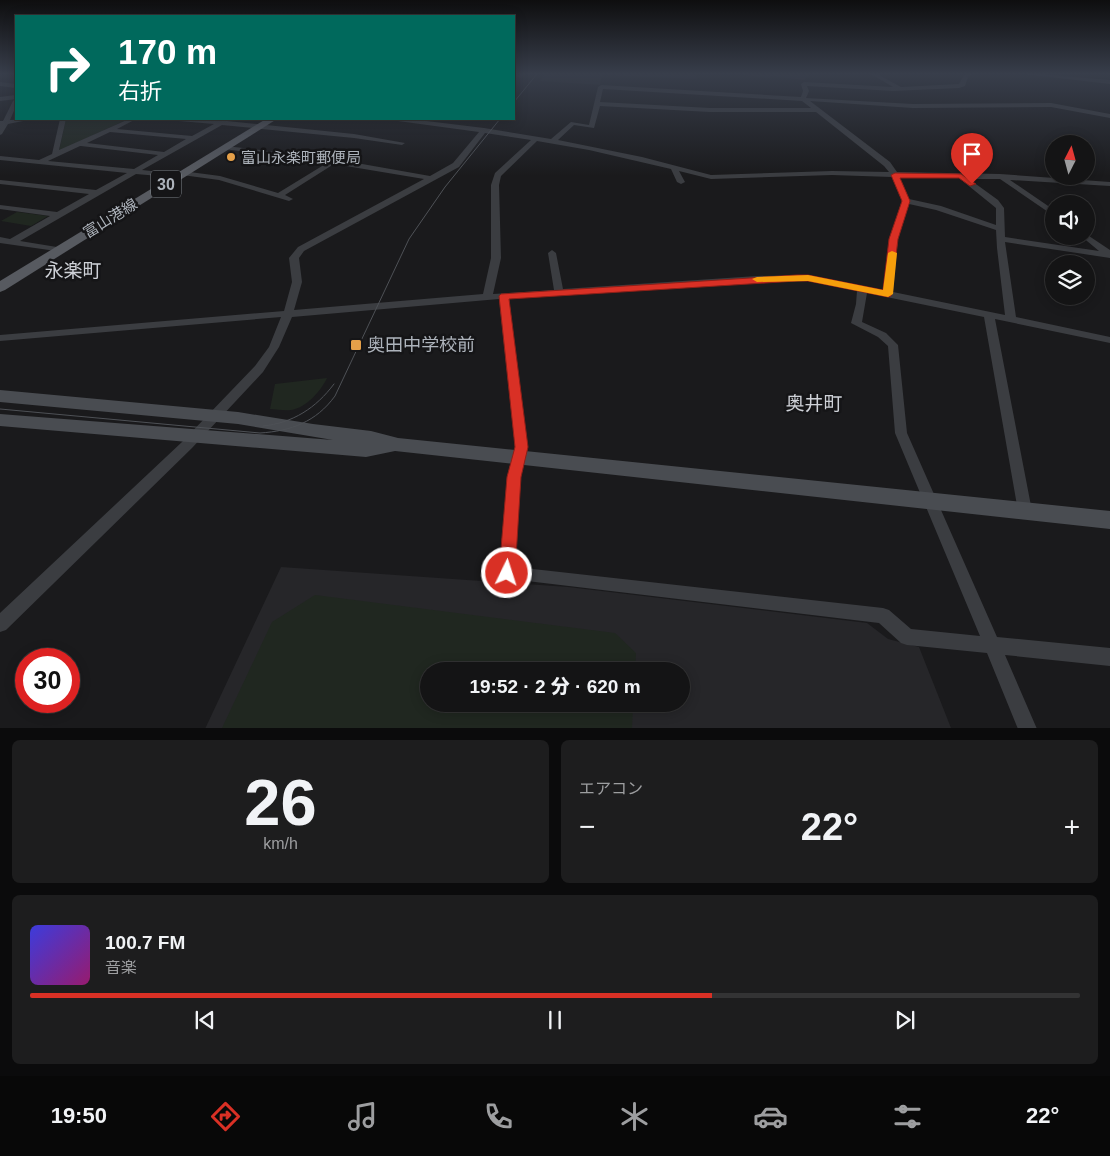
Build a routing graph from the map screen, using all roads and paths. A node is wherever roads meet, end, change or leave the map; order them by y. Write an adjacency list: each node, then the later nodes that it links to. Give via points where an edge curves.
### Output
1 (12, 108): 15 (street)
2 (597, 108): 22 (street, via 592,127 573,124)
3 (671, 108): 6 (street)
4 (813, 108): 6 (street)
5 (1067, 108): 7 (street)
6 (815, 110): 34 (street, via 887,164)
7 (1110, 116)
8 (23, 120): 15 (street)
9 (63, 120): 27 (street)
10 (131, 120): 17 (street)
11 (202, 120): 14 (street)
12 (270, 120): 16 (main road, 富山港線 / 30)
13 (406, 120): 18 (street)
14 (224, 121): 16 (street); 20 (street)
15 (3, 123): 19 (street)
16 (260, 127): 23 (street); 25 (main road, 富山港線 / 30)
17 (110, 130): 20 (street); 24 (street)
18 (484, 130): 21 (street); 37 (street, via 456,165)
19 (0, 134)
20 (193, 138): 26 (street)
21 (535, 139): 22 (street); 60 (street, via 498,175 495,185 496,258)
22 (552, 142): 31 (street)
23 (402, 143)
24 (79, 144): 26 (street); 27 (street)
25 (226, 148): 29 (street); 33 (main road, 富山港線 / 30)
26 (166, 154): 32 (street)
27 (55, 155): 30 (street)
28 (0, 158): 30 (street)
29 (334, 161): 37 (street); 42 (street)
30 (40, 162): 32 (street)
31 (673, 166): 34 (street, via 711,177 832,173); 39 (street)
32 (134, 172): 33 (street); 41 (street)
33 (182, 175): 42 (street, via 220,178); 52 (main road, 富山港線 / 30)
34 (895, 175): 35 (street); 44 (street)
35 (961, 176): 36 (street); 48 (street, via 1000,208)
36 (1000, 176): 40 (street); 46 (street)
37 (430, 178): 61 (street, via 300,249 294,258 296,282)
38 (0, 182): 41 (street)
39 (681, 182)
40 (1110, 184)
41 (98, 193): 47 (street)
42 (279, 196): 43 (street)
43 (289, 199)
44 (906, 201): 48 (street, via 938,208); 58 (street, via 894,239)
45 (0, 207): 47 (street)
46 (1045, 208)
47 (59, 215): 50 (street)
48 (1001, 234): 54 (street); 63 (street)
49 (0, 240): 50 (street)
50 (11, 242): 52 (street)
51 (1095, 244): 54 (street)
52 (60, 250): 55 (main road, 富山港線 / 30)
53 (552, 253): 57 (street)
54 (1110, 255)
55 (0, 287)
56 (862, 289): 57 (street, via 797,278); 58 (street); 72 (street, via 856,323 882,335 893,345 901,433)
57 (559, 292): 59 (street)
58 (888, 294): 62 (street)
59 (504, 296): 60 (street); 71 (street, via 521,447)
60 (487, 297): 61 (street)
61 (288, 313): 64 (street); 67 (street, via 274,348)
62 (989, 317): 63 (street); 73 (street)
63 (1011, 321): 65 (street)
64 (0, 338)
65 (1110, 340)
66 (0, 396): 67 (street)
67 (217, 415): 69 (street); 70 (street)
68 (0, 420): 69 (street)
69 (196, 436): 70 (street, via 366,450); 75 (street)
70 (398, 445): 71 (street)
71 (518, 457): 72 (street); 76 (street, via 507,573 882,616 907,636)
72 (929, 501): 73 (street); 76 (street)
73 (1025, 511): 74 (street)
74 (1110, 520)
75 (0, 624)
76 (991, 645): 77 (street); 78 (street)
77 (1110, 657)
78 (1028, 728)

